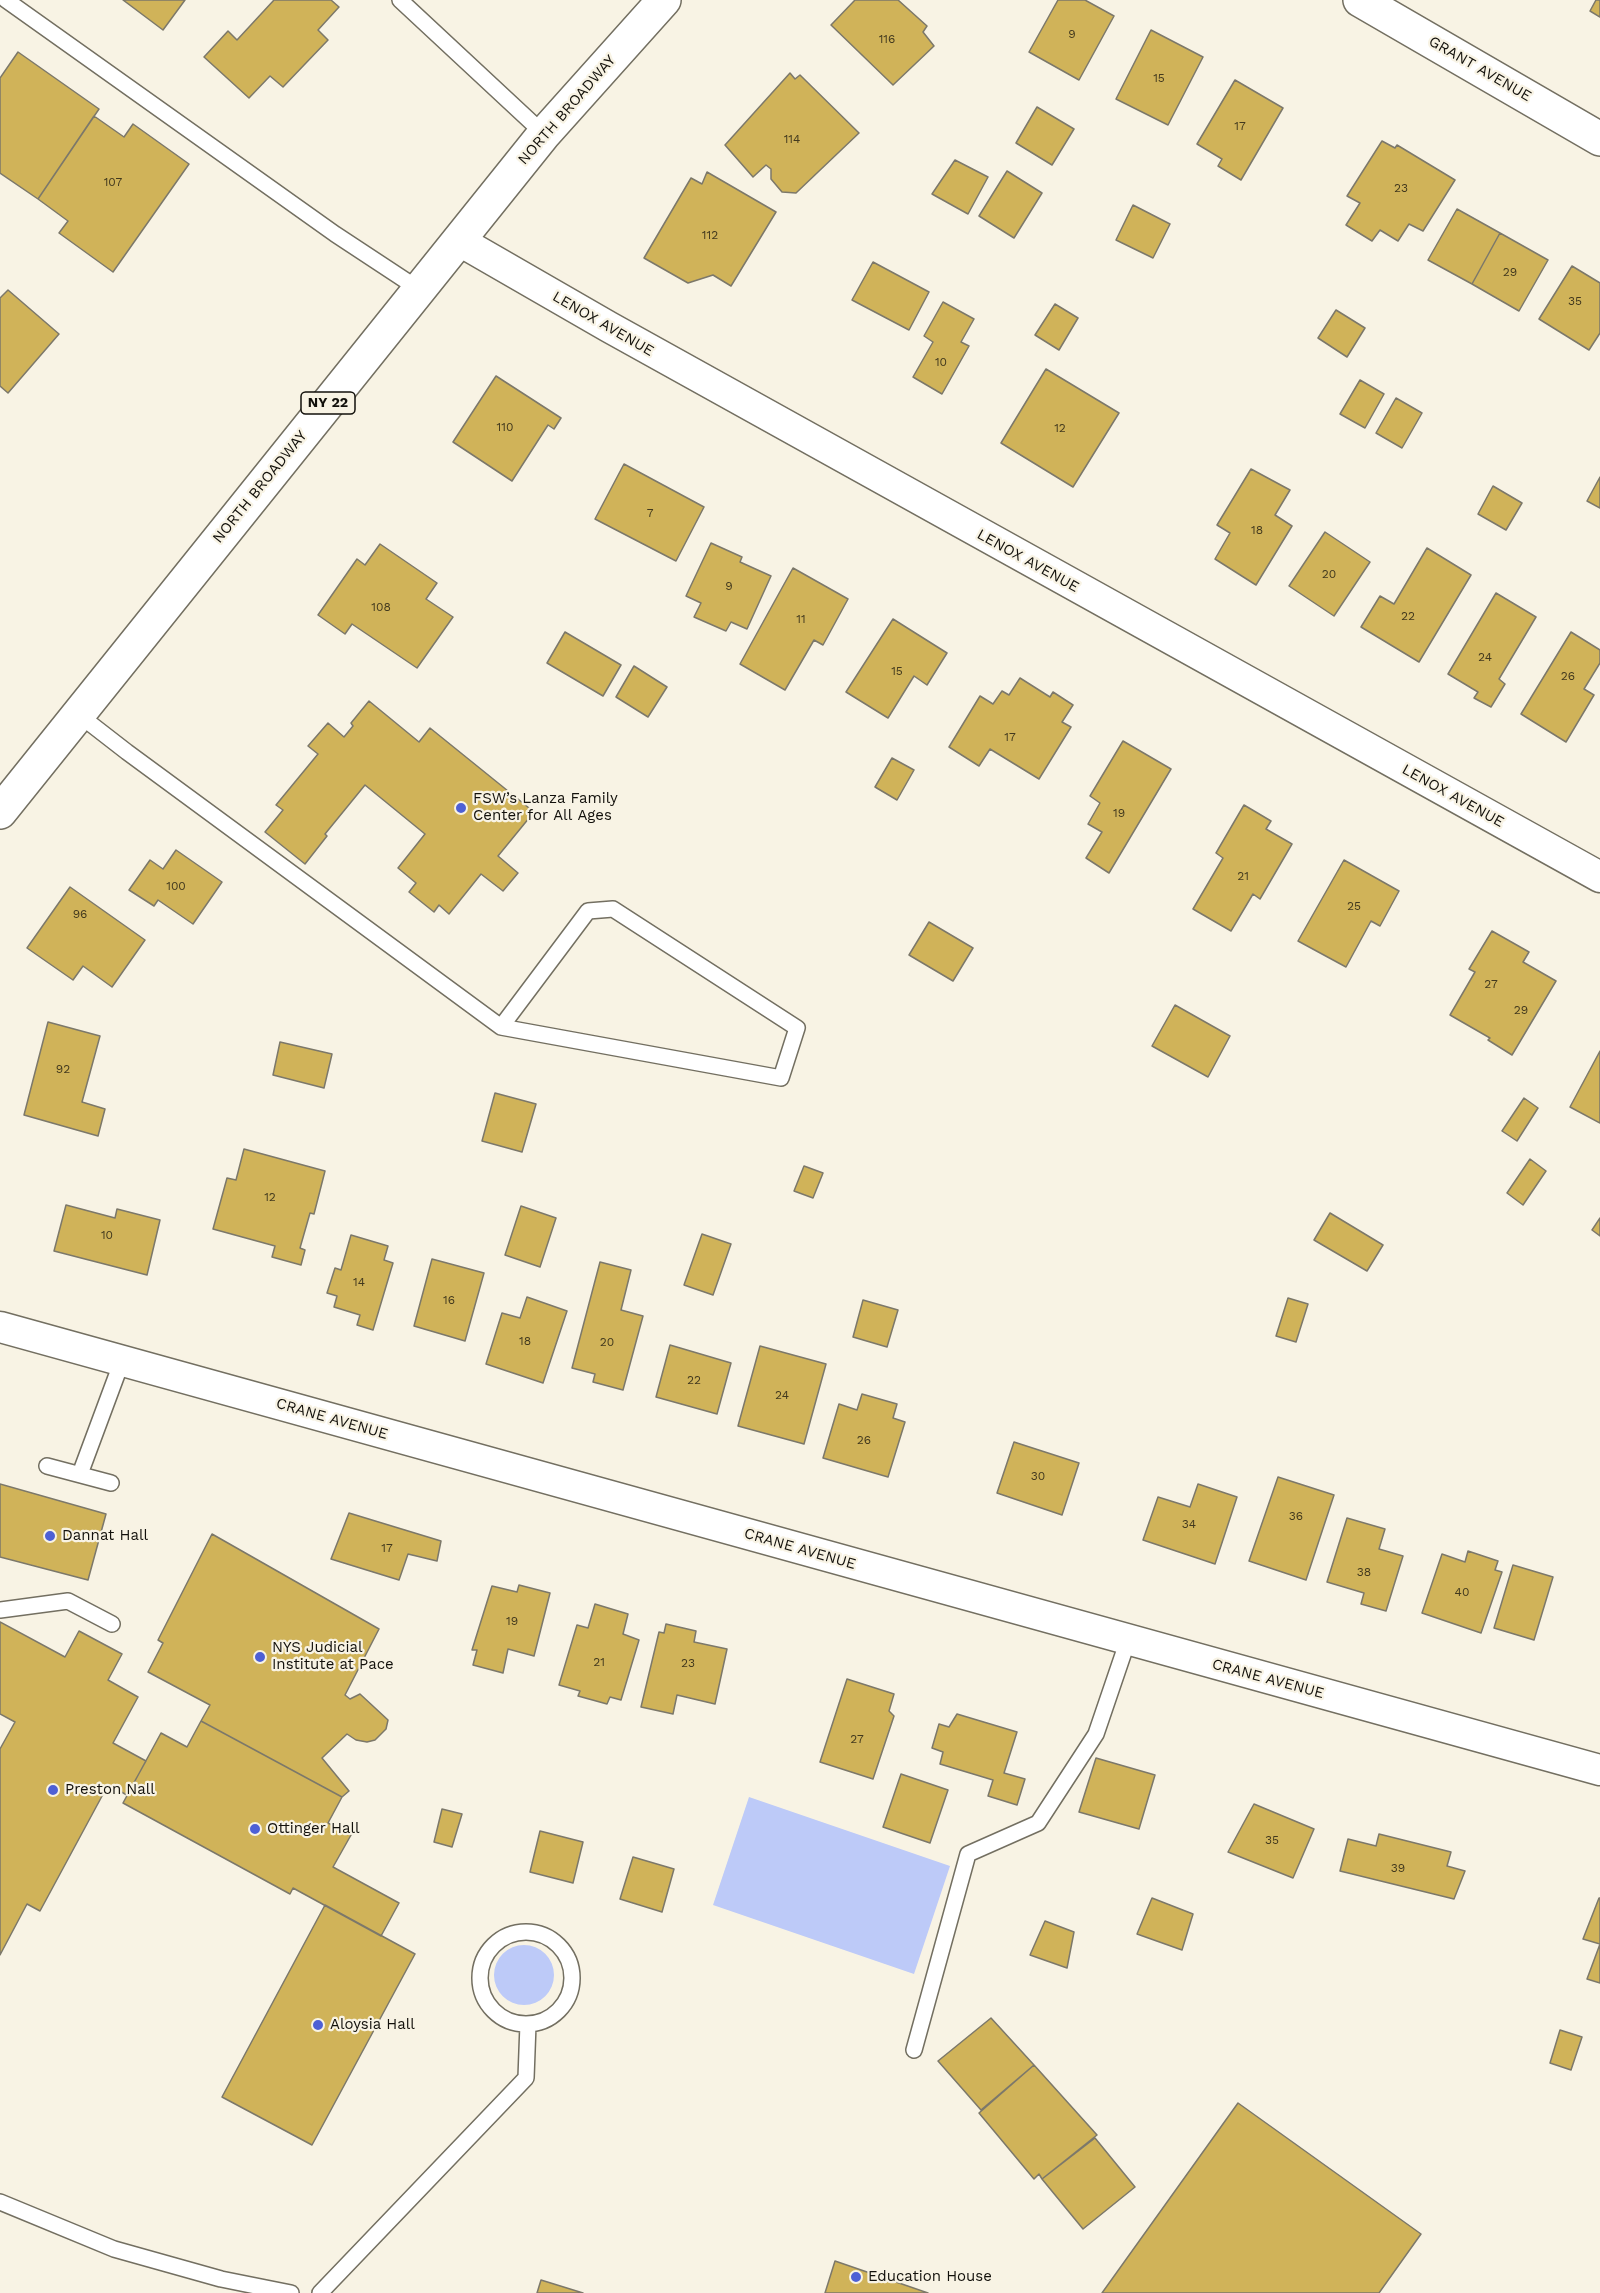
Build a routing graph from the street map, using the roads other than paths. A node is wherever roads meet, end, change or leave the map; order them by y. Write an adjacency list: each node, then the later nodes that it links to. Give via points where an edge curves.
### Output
1 (6, 0): 8 (lane)
2 (400, 0): 5 (lane)
3 (664, 0): 5 (main road, NORTH BROADWAY / NY 22)
4 (1360, 0): 6 (main road, GRANT AVENUE)
5 (544, 134): 7 (main road, NORTH BROADWAY / NY 22)
6 (1600, 139)
7 (458, 240): 8 (main road, NORTH BROADWAY / NY 22); 11 (street, LENOX AVENUE)
8 (420, 290): 9 (main road, NORTH BROADWAY / NY 22)
9 (78, 714): 10 (main road, NORTH BROADWAY / NY 22); 12 (lane)
10 (0, 812)
11 (1600, 877)
12 (501, 1027): 12 (lane, via 782,1078 797,1028 613,909 588,911)
13 (0, 1327): 14 (street, CRANE AVENUE)
14 (122, 1361): 16 (lane); 20 (street, CRANE AVENUE)
15 (47, 1466): 16 (lane)
16 (80, 1474): 17 (lane)
17 (111, 1483)
18 (0, 1610): 19 (lane, via 68,1601)
19 (112, 1624)
20 (1128, 1640): 21 (street, CRANE AVENUE); 23 (lane, via 1096,1734 1038,1823 968,1854)
21 (1600, 1770)
22 (528, 2024): 22 (lane, via 538,2024 564,2005 571,1991 572,1975 558,1944 543,1935 518,1932 490,1948 479,1976 481,1992 500,2018); 26 (lane, via 526,2078)
23 (914, 2050)
24 (0, 2202): 25 (lane, via 114,2249 221,2279)
25 (291, 2293)
26 (320, 2293)

